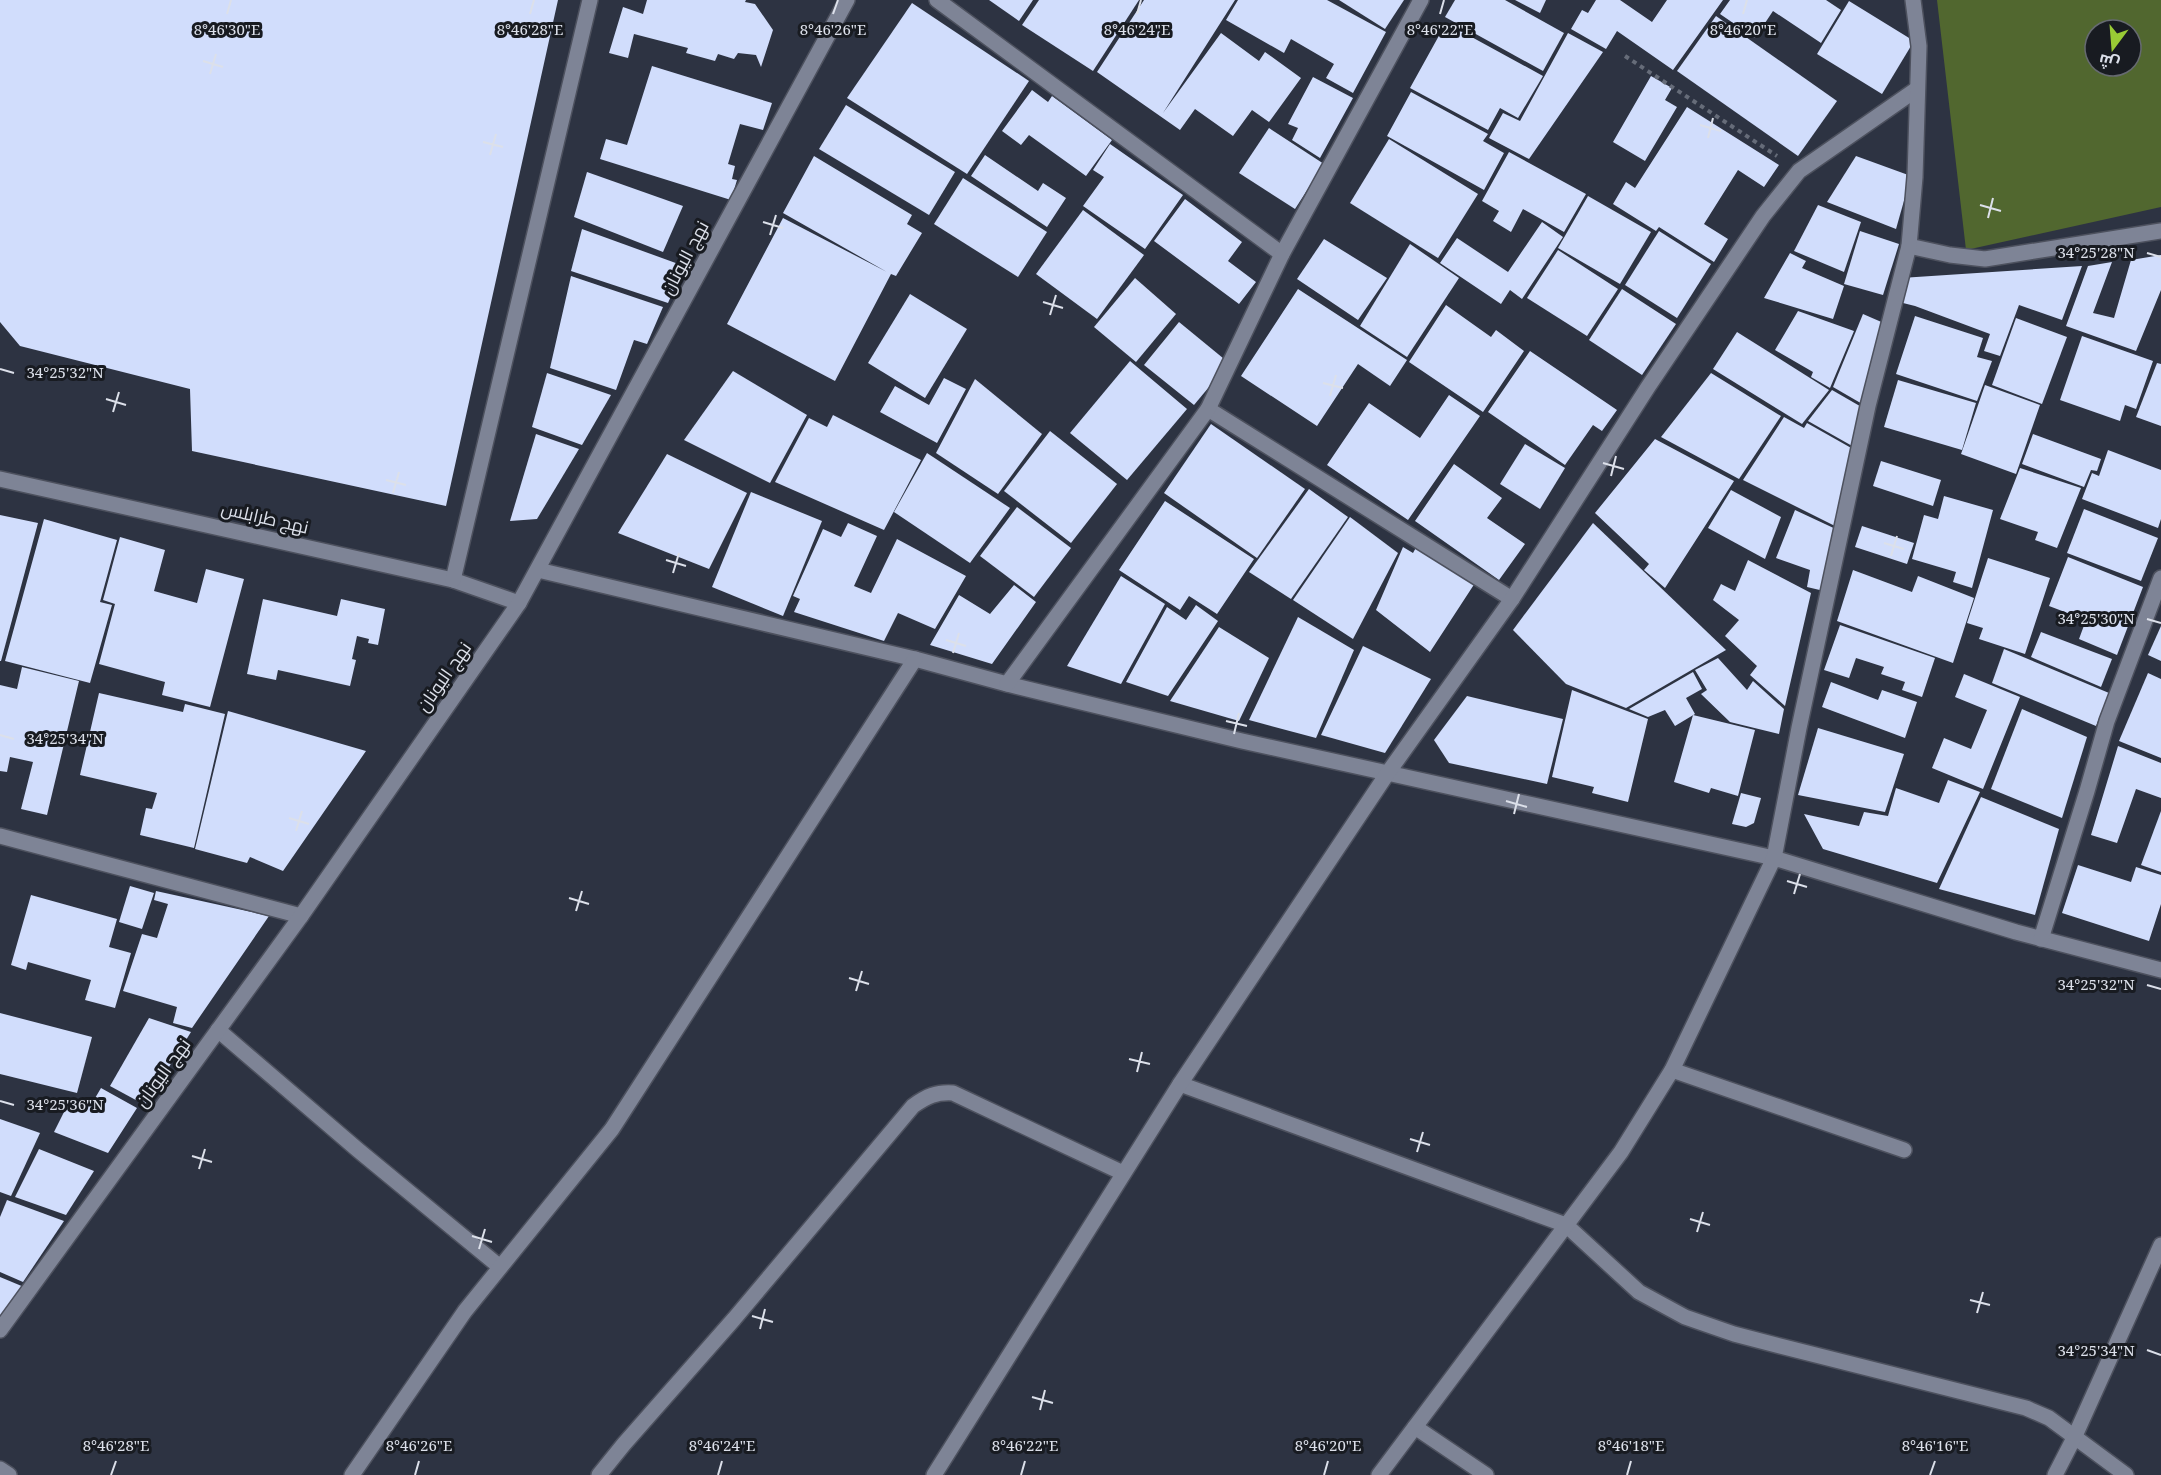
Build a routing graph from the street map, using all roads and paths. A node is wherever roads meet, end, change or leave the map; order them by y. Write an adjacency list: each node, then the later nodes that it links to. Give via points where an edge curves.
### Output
1 (590, 0): 16 (street)
2 (847, 0): 14 (street, نهج اليونان)
3 (937, 0): 11 (street)
4 (1421, 0): 11 (street)
5 (1913, 0): 7 (street)
6 (1625, 56): 8 (path)
7 (1917, 89): 8 (street); 10 (street, via 1915,177)
8 (1799, 171): 17 (street, via 1724,273)
9 (2161, 231): 10 (street, via 1984,259)
10 (1908, 246): 23 (street, via 1868,406)
11 (1282, 254): 12 (street)
12 (1208, 410): 17 (street); 20 (street)
13 (0, 479): 16 (street, نهج طرابلس)
14 (538, 570): 18 (street, نهج اليونان); 19 (street)
15 (2161, 578): 25 (street, via 2107,721)
16 (453, 580): 18 (street, نهج طرابلس)
17 (1512, 599): 21 (street)
18 (519, 603): 24 (street, نهج اليونان)
19 (915, 659): 20 (street); 34 (street, via 612,1129)
20 (1007, 684): 21 (street)
21 (1387, 774): 23 (street); 29 (street)
22 (0, 836): 24 (street)
23 (1774, 858): 25 (street); 28 (street)
24 (301, 916): 27 (street, نهج اليونان)
25 (2041, 939): 26 (street)
26 (2161, 970)
27 (218, 1030): 34 (street); 35 (street, نهج اليونان)
28 (1672, 1070): 30 (street); 32 (street, via 1621,1152)
29 (1180, 1084): 31 (street); 32 (street)
30 (1904, 1150)
31 (1123, 1173): 41 (street, via 952,1093 927,1096 913,1106); 42 (street)
32 (1566, 1225): 36 (street); 37 (street, via 1639,1292 1685,1317 1780,1347 2026,1408 2049,1418)
33 (2161, 1245): 37 (street)
34 (500, 1267): 40 (street, via 465,1311)
35 (0, 1330)
36 (1415, 1427): 43 (street); 44 (street)
37 (2074, 1438): 45 (street); 46 (street)
38 (0, 1469): 39 (street)
39 (9, 1475)
40 (352, 1475)
41 (599, 1475)
42 (934, 1475)
43 (1379, 1475)
44 (1486, 1475)
45 (2055, 1475)
46 (2126, 1475)

